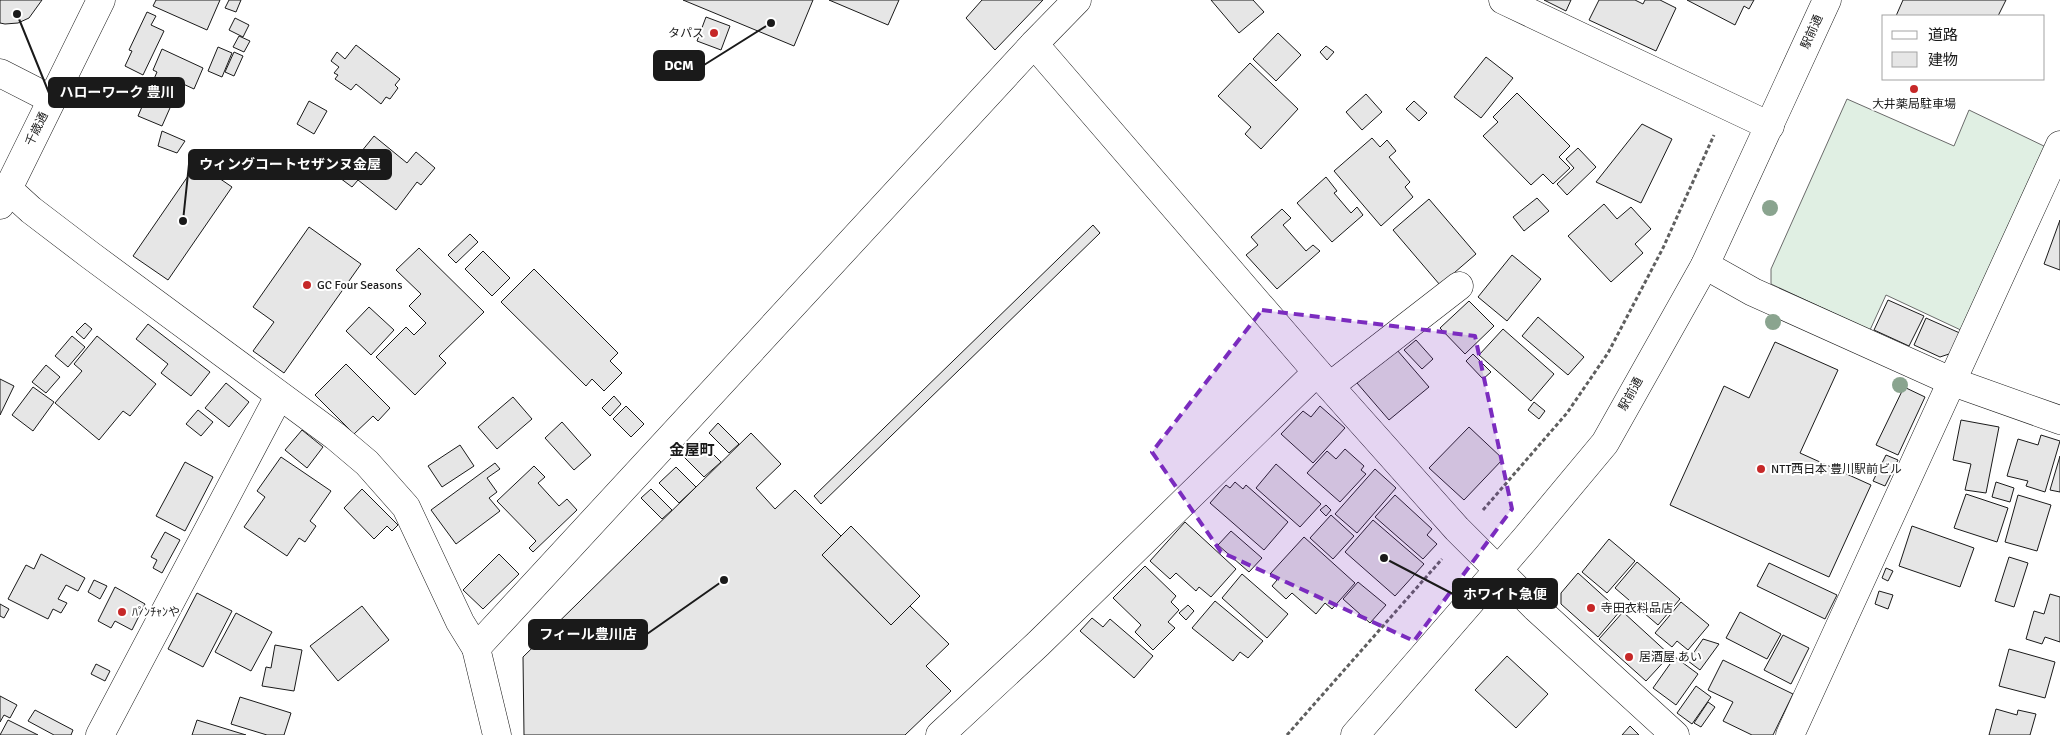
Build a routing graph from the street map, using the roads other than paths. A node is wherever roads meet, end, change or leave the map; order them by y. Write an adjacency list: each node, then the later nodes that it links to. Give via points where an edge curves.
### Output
1 (101, 0): 7 (street, 千歳通)
2 (1077, 0): 5 (street)
3 (1503, 0): 8 (street)
4 (1827, 0): 8 (street, 駅前通)
5 (1034, 44): 13 (street); 18 (street)
6 (0, 73): 7 (street)
7 (51, 99): 10 (street, 千歳通)
8 (1770, 126): 11 (street, 駅前通)
9 (2060, 145): 14 (street)
10 (4, 197): 15 (street, via 31,210)
11 (1705, 265): 14 (street, via 1753,292); 17 (street, 駅前通, via 1605,443)
12 (1459, 286): 13 (street)
13 (1324, 379): 17 (street); 21 (street)
14 (1952, 382): 16 (street); 24 (street)
15 (280, 396): 18 (street, via 367,463 406,507 460,622); 19 (street)
16 (2060, 420)
17 (1497, 570): 22 (street, 駅前通); 23 (street)
18 (476, 648): 20 (street)
19 (100, 735)
20 (497, 735)
21 (940, 735)
22 (1355, 735)
23 (1675, 735)
24 (1790, 735)

